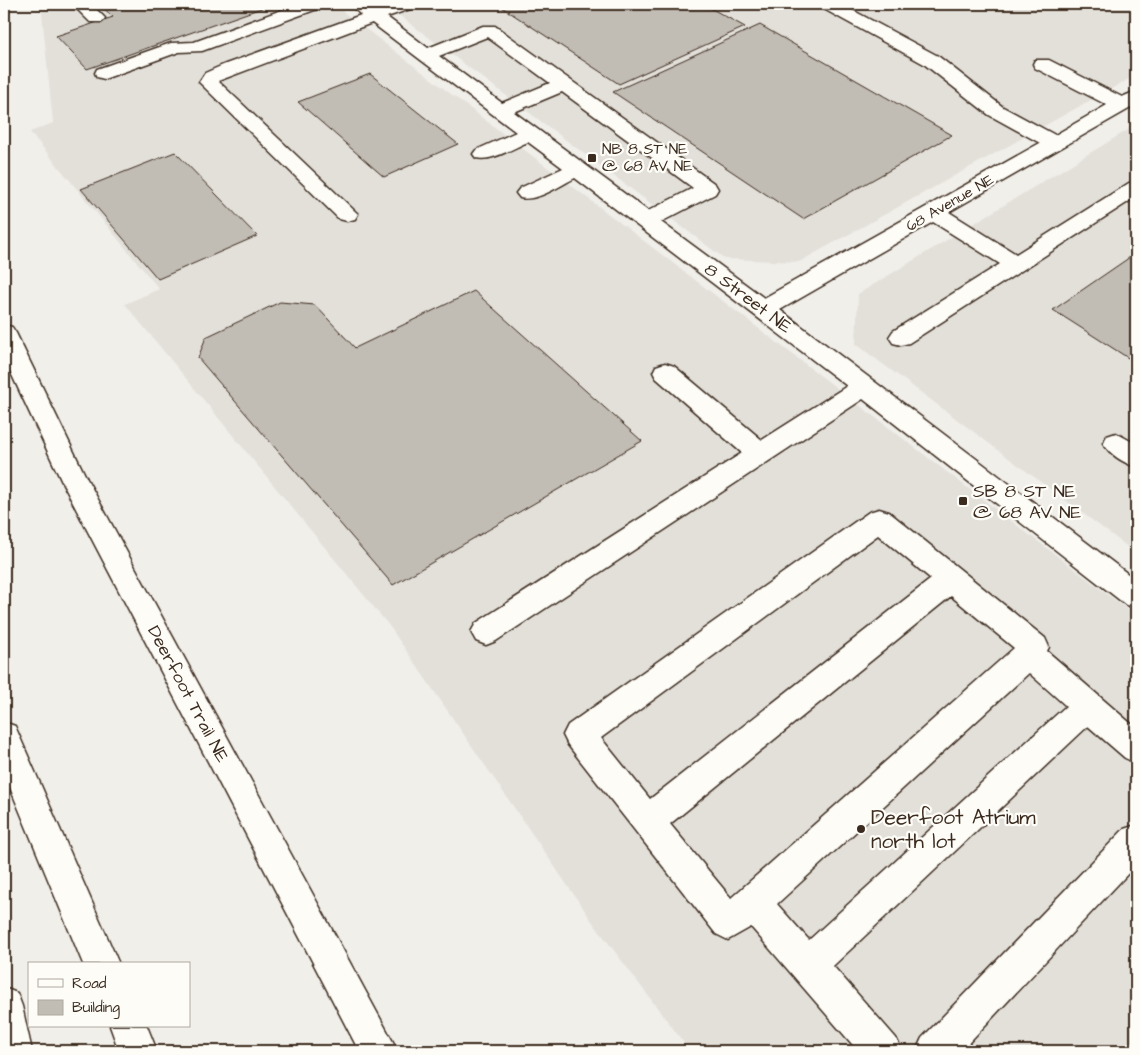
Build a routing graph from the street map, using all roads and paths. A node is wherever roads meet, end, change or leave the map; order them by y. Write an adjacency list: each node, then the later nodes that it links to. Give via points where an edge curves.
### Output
1 (81, 4): 6 (main road)
2 (314, 4): 9 (main road, via 196,47 177,47)
3 (407, 4): 5 (main road)
4 (828, 4): 14 (main road, via 931,60 996,111)
5 (366, 10): 7 (main road, 8 Street NE); 20 (main road, via 212,77 208,82)
6 (96, 18)
7 (425, 55): 10 (main road, via 489,30); 12 (main road, 8 Street NE)
8 (1042, 64): 11 (main road)
9 (104, 73)
10 (564, 84): 12 (main road); 21 (main road, via 708,189)
11 (1129, 101): 14 (main road, 68 Avenue NE)
12 (501, 110): 13 (main road, 8 Street NE)
13 (531, 134): 15 (main road); 16 (main road, 8 Street NE)
14 (1055, 143): 19 (main road, 68 Avenue NE)
15 (483, 154)
16 (578, 169): 18 (main road); 21 (main road, 8 Street NE)
17 (1136, 188): 22 (main road)
18 (527, 193)
19 (933, 212): 22 (main road); 23 (main road, 68 Avenue NE)
20 (347, 214)
21 (646, 221): 23 (main road, 8 Street NE)
22 (1017, 264): 25 (main road)
23 (763, 309): 27 (main road, 8 Street NE)
24 (4, 333): 45 (main road, Deerfoot Trail NE, via 74,480)
25 (901, 337)
26 (665, 372): 28 (main road)
27 (864, 387): 28 (main road); 30 (main road, 8 Street NE)
28 (762, 454): 31 (main road)
29 (951, 579): 32 (main road, via 1034,647); 36 (main road); 36 (main road, via 879,520 579,735)
30 (1136, 596)
31 (486, 632)
32 (1029, 654): 33 (main road); 38 (main road)
33 (1088, 706): 35 (main road); 40 (main road)
34 (4, 736): 39 (main road)
35 (1136, 748)
36 (648, 821): 38 (main road, via 728,922)
37 (1136, 841): 47 (main road)
38 (753, 903): 40 (main road)
39 (100, 962)
40 (808, 965): 46 (main road)
41 (4, 1006): 43 (main road)
42 (129, 1028): 44 (main road)
43 (13, 1051)
44 (138, 1051)
45 (379, 1051)
46 (883, 1051)
47 (935, 1051)

